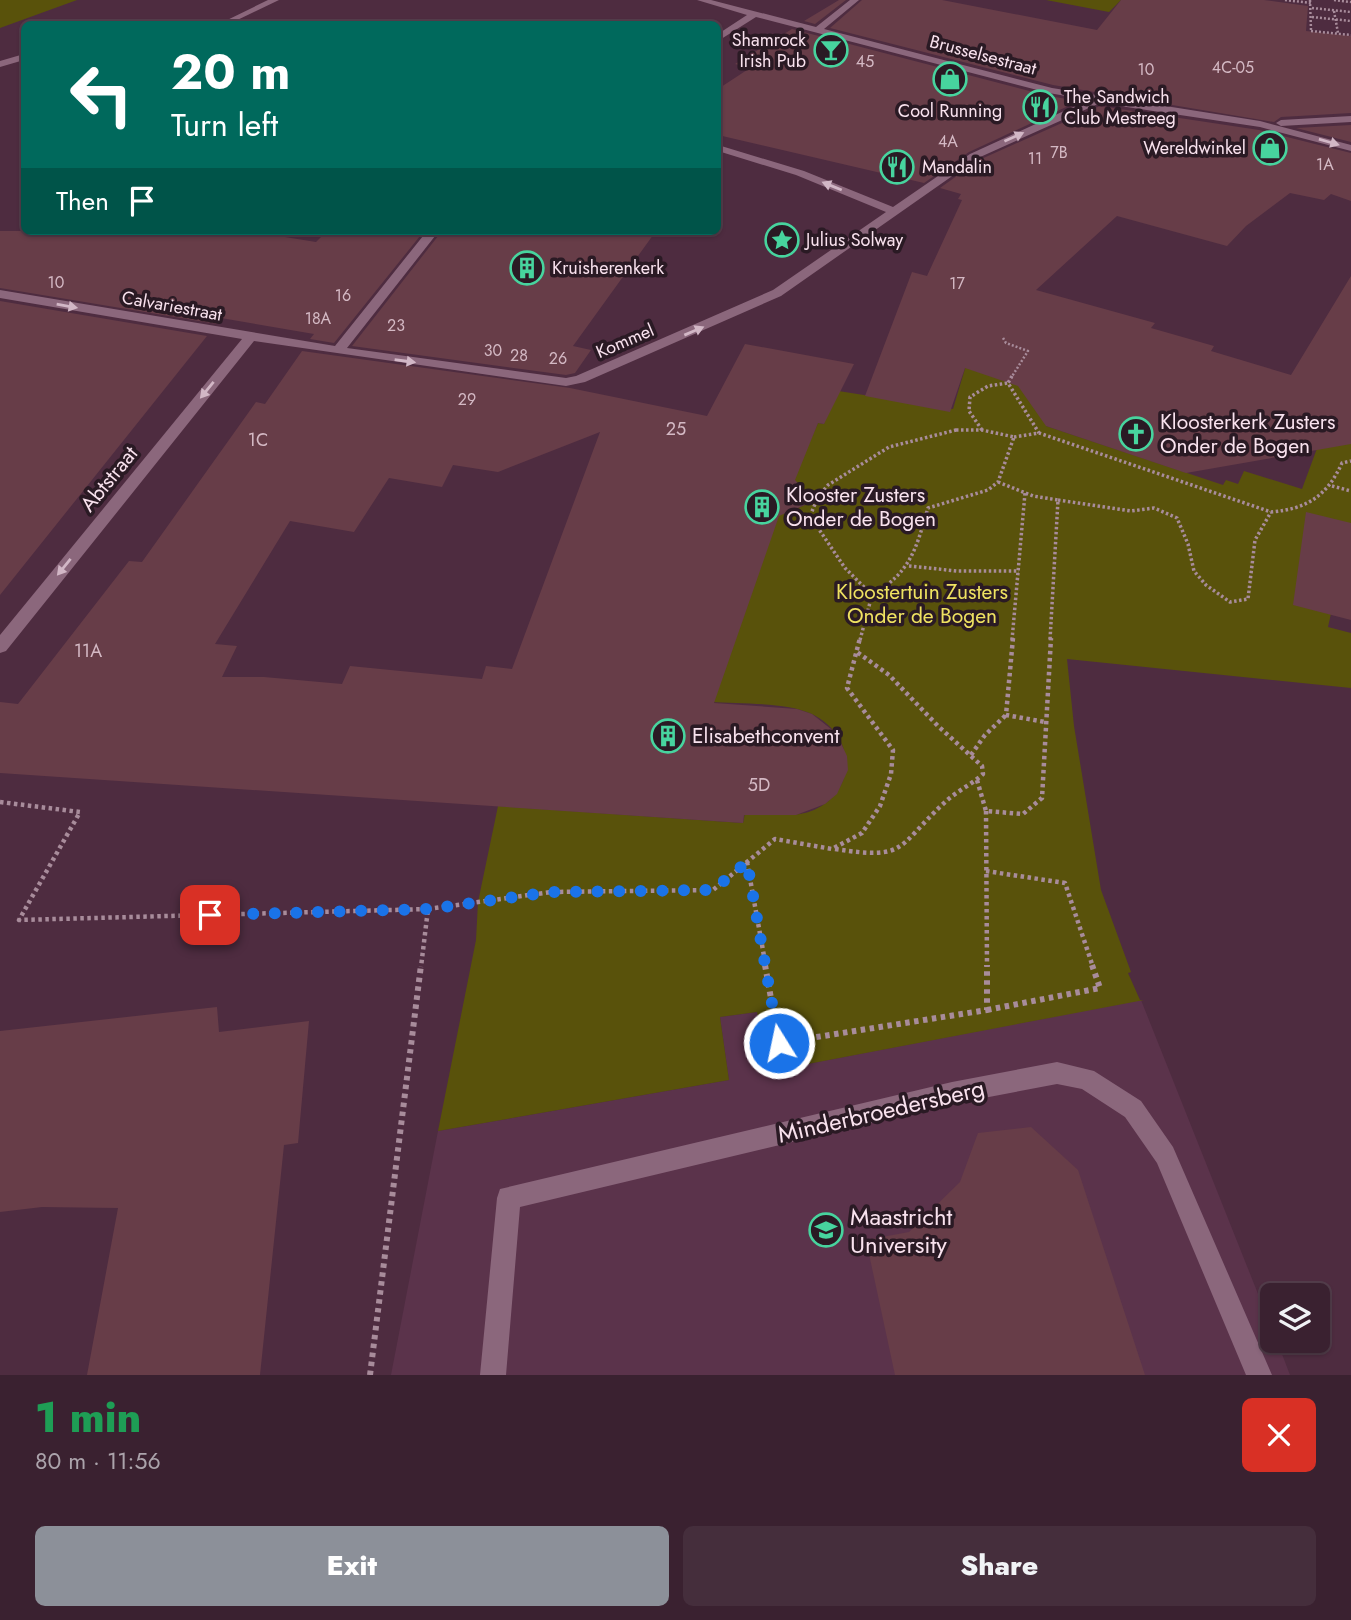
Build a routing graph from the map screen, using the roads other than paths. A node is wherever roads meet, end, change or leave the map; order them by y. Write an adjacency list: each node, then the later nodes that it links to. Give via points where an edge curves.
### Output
1 (275, 0): 5 (street)
2 (701, 0): 4 (street, Brusselsestraat)
3 (855, 0): 6 (street)
4 (754, 14): 6 (street, Brusselsestraat); 7 (street)
5 (229, 21)
6 (818, 30): 10 (street, Brusselsestraat)
7 (721, 36)
8 (21, 58): 9 (street)
9 (0, 64)
10 (1097, 100): 12 (street, Brusselsestraat); 15 (street, Kommel, one-way to 10, via 987,149)
11 (1351, 119): 12 (street, Brusselsestraat)
12 (1260, 124): 13 (street, Brusselsestraat, one-way to 13)
13 (1351, 148)
14 (721, 149): 15 (street, one-way to 14, via 800,173)
15 (895, 212): 19 (street, Kommel, one-way to 15, via 556,382 580,379 777,293)
16 (430, 235): 19 (street)
17 (0, 294): 18 (street, Calvariestraat, one-way to 18)
18 (255, 338): 19 (street, Calvariestraat); 20 (street, Abtstraat, one-way to 20)
19 (338, 351)
20 (0, 647)
21 (493, 1375): 22 (street, Minderbroedersberg, via 509,1198 952,1093 1057,1073 1086,1079 1133,1109 1147,1127 1165,1155)
22 (1259, 1375)

